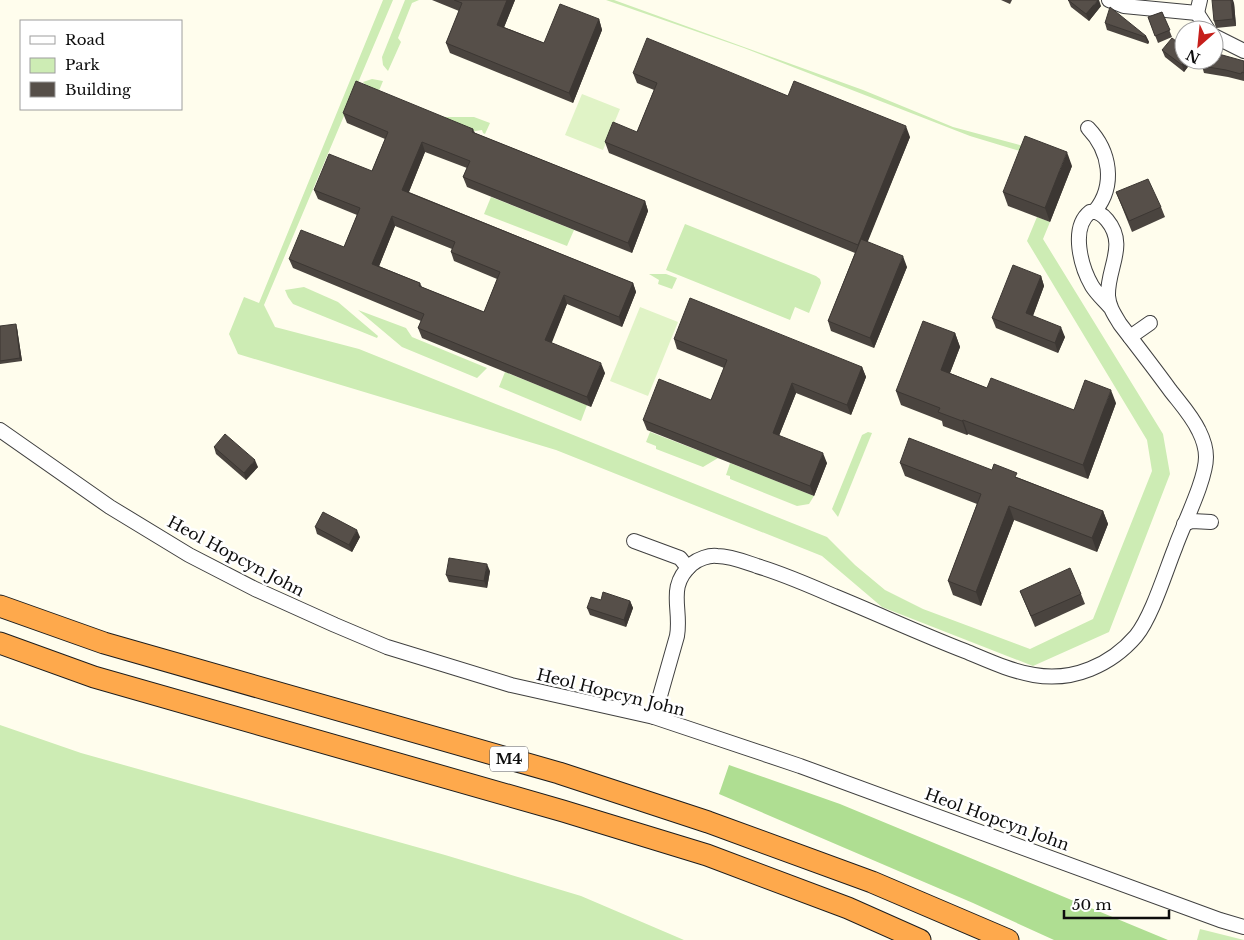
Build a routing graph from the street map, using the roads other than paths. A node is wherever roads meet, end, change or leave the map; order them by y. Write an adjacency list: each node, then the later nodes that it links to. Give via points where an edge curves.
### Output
1 (1109, 0): 2 (street, via 1124,6)
2 (1199, 6): 3 (street)
3 (1204, 20)
4 (1224, 41): 5 (street)
5 (1244, 51)
6 (1088, 128): 7 (street, via 1096,136 1108,167 1105,196)
7 (1096, 212): 8 (street, via 1108,222 1116,241 1117,254 1109,289); 8 (street, via 1090,212 1081,222 1081,252 1092,285)
8 (1110, 308): 10 (street)
9 (1150, 323): 10 (street)
10 (1130, 337): 13 (street, via 1192,419 1204,443 1204,470)
11 (0, 430): 18 (street, Heol Hopcyn John, via 110,507 190,555 335,626 387,647 511,685)
12 (1211, 522): 13 (street)
13 (1184, 524): 15 (street, via 1138,633 1114,657 1097,667 1079,674 1057,676 1035,675 1010,668 783,574 749,564 718,556 695,561)
14 (634, 542): 15 (street, via 680,558)
15 (688, 568): 18 (street, via 682,573 676,590 677,636)
16 (0, 606): 21 (highway, M4, via 104,643 559,773 708,822 872,882)
17 (0, 643): 20 (highway, M4, via 94,677 706,855 848,908)
18 (654, 717): 19 (street, Heol Hopcyn John, via 800,766)
19 (1244, 927)
20 (920, 940)
21 (1008, 940)

